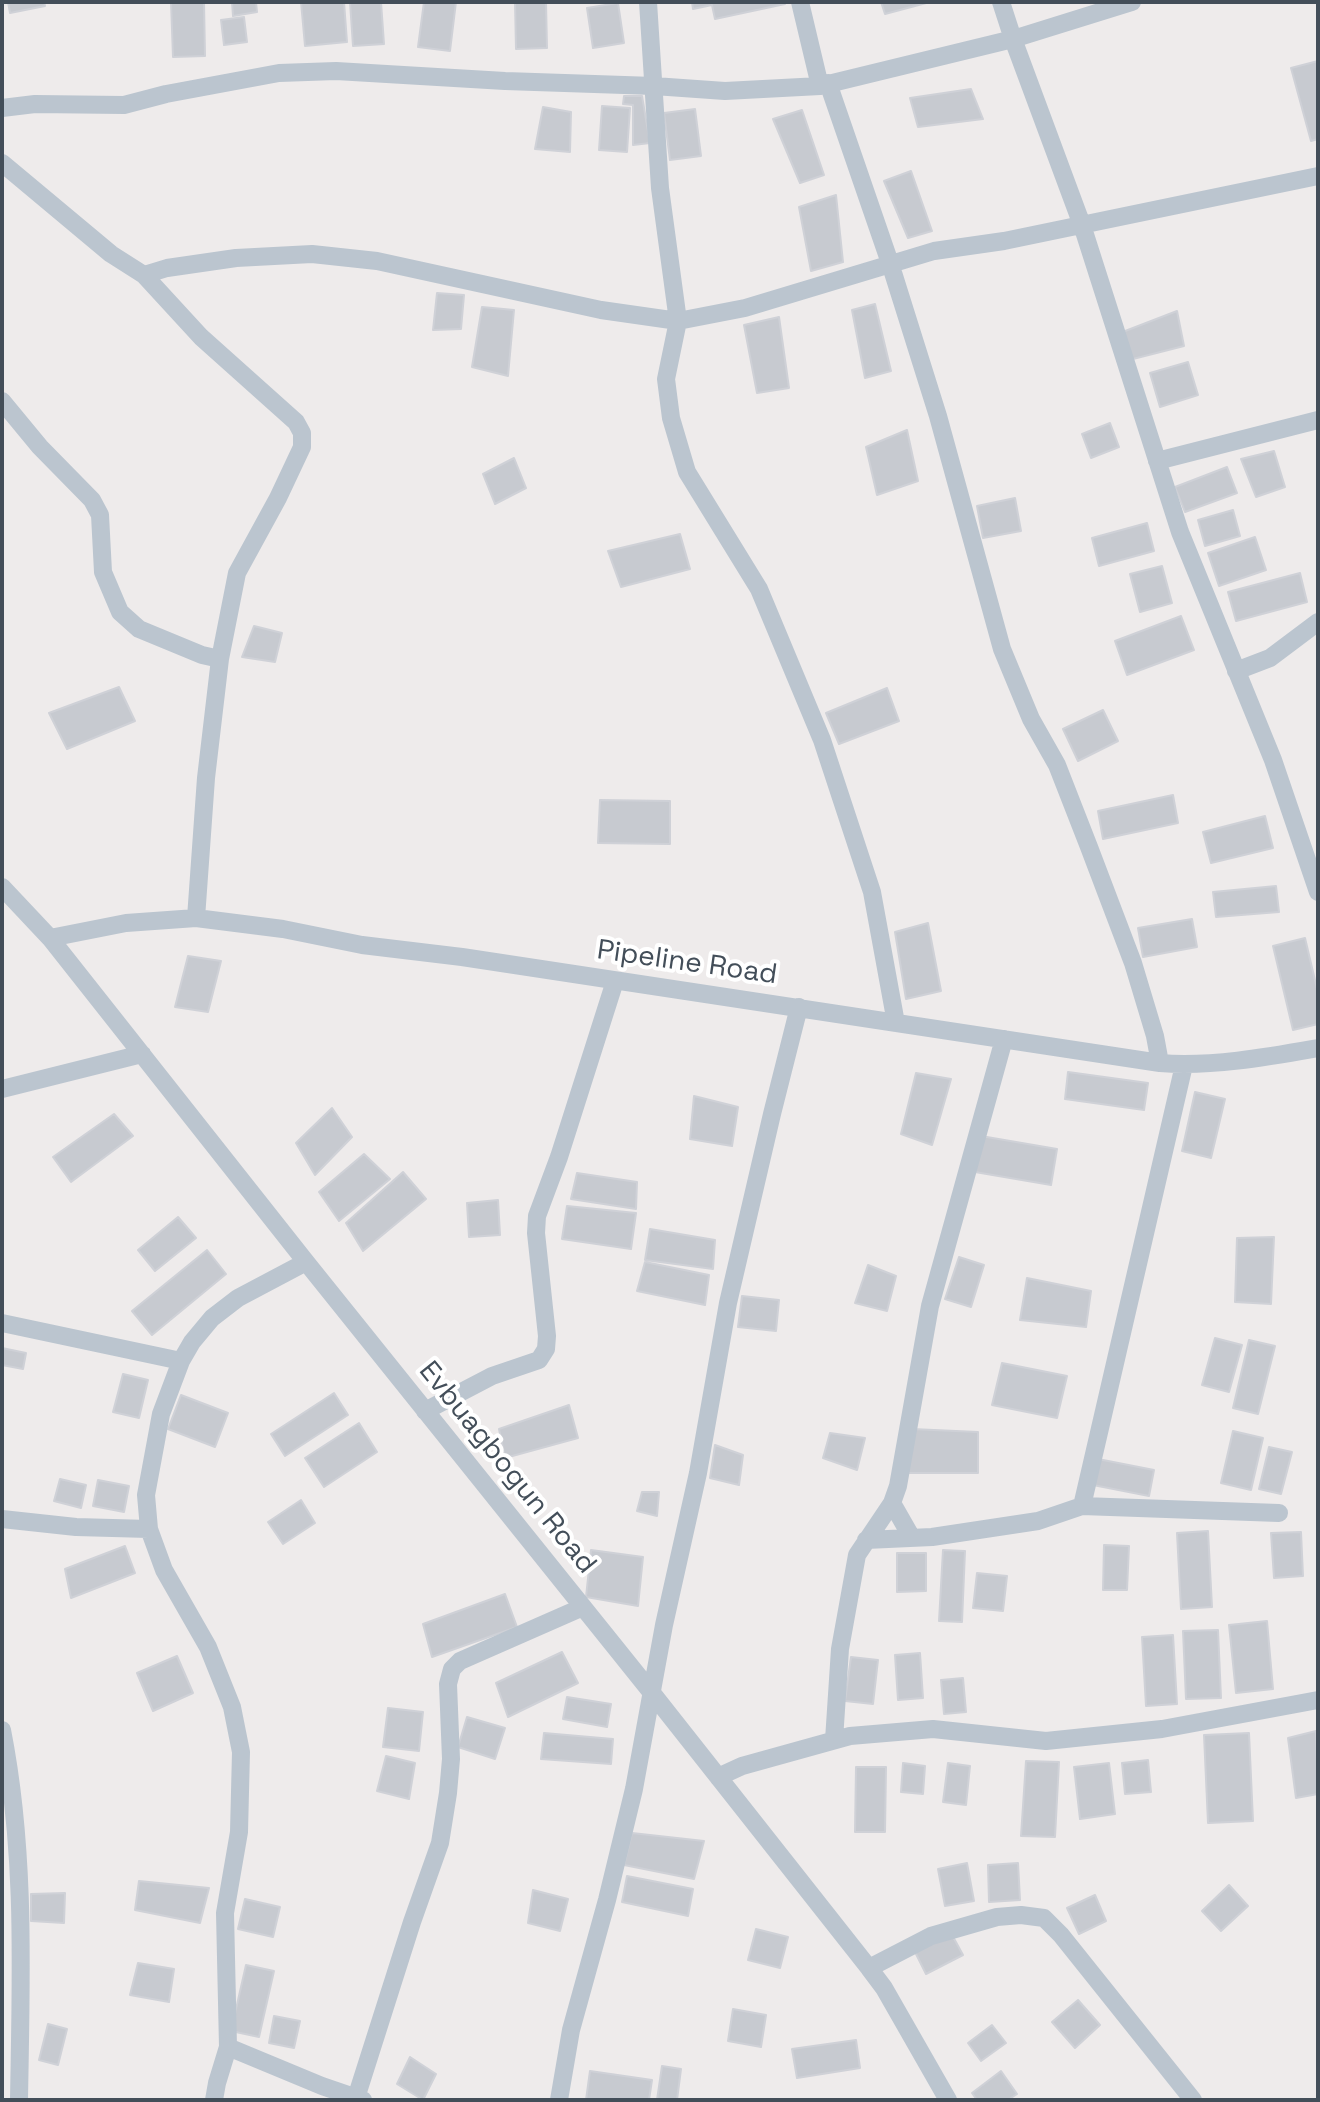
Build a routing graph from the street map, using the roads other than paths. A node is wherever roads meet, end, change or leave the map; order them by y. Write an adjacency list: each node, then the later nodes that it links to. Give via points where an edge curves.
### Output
1 (648, 2): 7 (street)
2 (800, 2): 6 (street)
3 (1001, 2): 5 (street)
4 (1132, 2): 5 (street)
5 (1013, 39): 6 (street); 11 (street)
6 (824, 84): 7 (street, via 725,91); 12 (street)
7 (654, 86): 8 (street, via 336,71 279,73 124,105); 14 (street, via 660,188)
8 (2, 108)
9 (2, 163): 13 (street)
10 (1318, 176): 11 (street)
11 (1082, 225): 12 (street); 17 (street)
12 (890, 263): 14 (street, via 745,308); 31 (street, via 1002,649 1089,847 1133,963)
13 (144, 275): 14 (street, via 236,258 312,254 377,261 601,310); 19 (street, via 302,433 296,460 237,573)
14 (678, 321): 27 (street, via 666,379 687,472 759,589 822,740 872,892)
15 (2, 401): 19 (street, via 92,500 100,515 103,572 120,612 139,629)
16 (1318, 420): 17 (street)
17 (1157, 461): 20 (street)
18 (1318, 622): 20 (street, via 1270,658)
19 (220, 659): 23 (street)
20 (1236, 671): 21 (street)
21 (1318, 892)
22 (5, 895): 24 (street, Evbuagbogun Road)
23 (196, 918): 24 (street, Pipeline Road, via 126,923); 25 (street, Pipeline Road)
24 (50, 938): 30 (street, Evbuagbogun Road)
25 (615, 981): 26 (street, Pipeline Road); 37 (street, via 537,1216 546,1349 539,1360 492,1376)
26 (799, 1007): 27 (street, Pipeline Road); 46 (street, via 728,1303)
27 (896, 1023): 28 (street, Pipeline Road)
28 (1004, 1039): 31 (street, Pipeline Road); 38 (street, via 930,1306)
29 (1318, 1048): 32 (street, Pipeline Road)
30 (142, 1054): 33 (street); 34 (street, Evbuagbogun Road)
31 (1160, 1063): 32 (street, Pipeline Road)
32 (1184, 1065): 39 (street)
33 (2, 1089)
34 (306, 1262): 36 (street, via 212,1318); 37 (street, Evbuagbogun Road)
35 (2, 1323): 36 (street)
36 (181, 1361): 42 (street, via 161,1414 146,1495)
37 (425, 1411): 45 (street, Evbuagbogun Road)
38 (892, 1503): 43 (street); 44 (street)
39 (1082, 1506): 40 (street); 43 (street, via 1038,1521)
40 (1279, 1513)
41 (2, 1519): 42 (street)
42 (149, 1529): 52 (street, via 164,1570 208,1647 232,1707 241,1752 239,1832 225,1913)
43 (912, 1538): 44 (street)
44 (866, 1540): 49 (street, via 857,1555 840,1649)
45 (583, 1607): 46 (street, Evbuagbogun Road); 53 (street, via 452,1669 450,1770 440,1843)
46 (652, 1693): 50 (street, Evbuagbogun Road); 56 (street)
47 (1318, 1700): 49 (street, via 1162,1729 1046,1741 933,1729)
48 (2, 1730): 54 (street, via 19,1849)
49 (834, 1740): 50 (street)
50 (718, 1777): 51 (street, Evbuagbogun Road)
51 (869, 1968): 57 (street, Evbuagbogun Road); 58 (street, via 944,1932 997,1917 1044,1918)
52 (228, 2047): 53 (street); 55 (street)
53 (360, 2099)
54 (19, 2100)
55 (214, 2100)
56 (559, 2100)
57 (948, 2100)
58 (1193, 2100)

